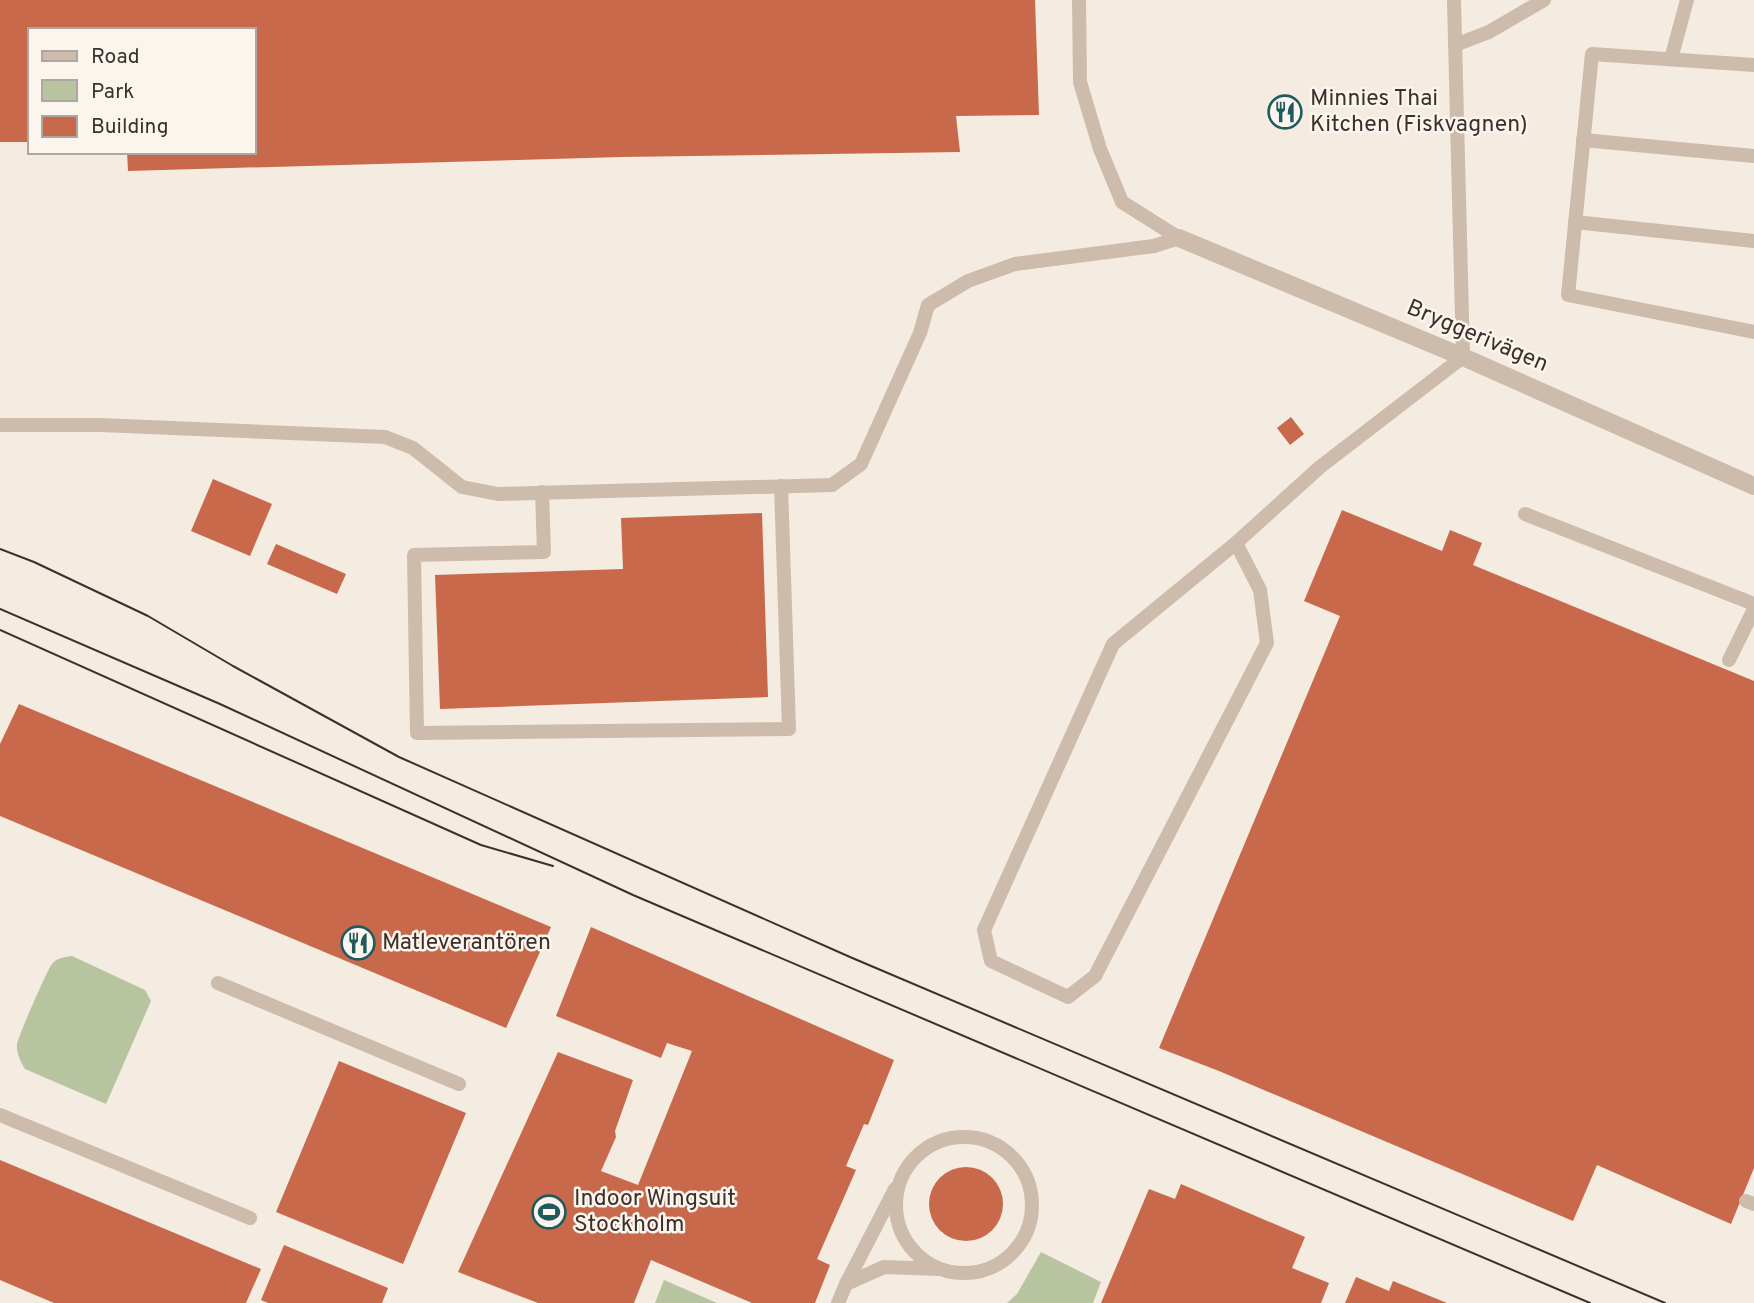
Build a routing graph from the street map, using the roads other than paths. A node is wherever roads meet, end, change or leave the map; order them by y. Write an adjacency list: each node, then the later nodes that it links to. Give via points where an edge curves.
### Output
1 (1079, 0): 11 (lane, via 1080,82 1122,202)
2 (1454, 0): 5 (lane)
3 (1544, 0): 5 (lane, via 1489,32)
4 (1687, 0): 6 (lane)
5 (1455, 45): 14 (lane)
6 (1671, 59): 7 (lane); 8 (lane, via 1592,54)
7 (1754, 65)
8 (1583, 140): 9 (lane); 10 (lane)
9 (1754, 156)
10 (1575, 222): 12 (lane); 13 (lane, via 1567,295)
11 (1179, 238): 14 (street, Bryggerivägen); 16 (lane, via 1154,246 1015,264 968,281 928,305 920,333 861,464 832,485)
12 (1754, 241)
13 (1754, 332)
14 (1463, 357): 17 (street, Bryggerivägen); 20 (lane, via 1320,467)
15 (0, 425): 18 (lane, via 385,437 413,448 462,487 498,494)
16 (781, 486): 18 (lane); 18 (lane, via 789,730 417,733 414,555 544,552)
17 (1754, 486)
18 (542, 492)
19 (1525, 514): 21 (lane)
20 (1236, 543): 20 (lane, via 1113,644 984,930 991,961 1068,997 1095,976 1267,643 1260,590)
21 (1754, 607): 22 (lane)
22 (1729, 660)
23 (218, 982): 24 (lane)
24 (459, 1084)
25 (0, 1115): 27 (lane)
26 (899, 1182): 28 (lane, via 896,1218 912,1251); 28 (lane, via 915,1156 937,1141 975,1137 1007,1151 1028,1180 1032,1206 1026,1234 1001,1263 970,1274); 29 (lane)
27 (250, 1218)
28 (939, 1269): 29 (lane, via 884,1266)
29 (846, 1284): 30 (lane)
30 (838, 1303)

